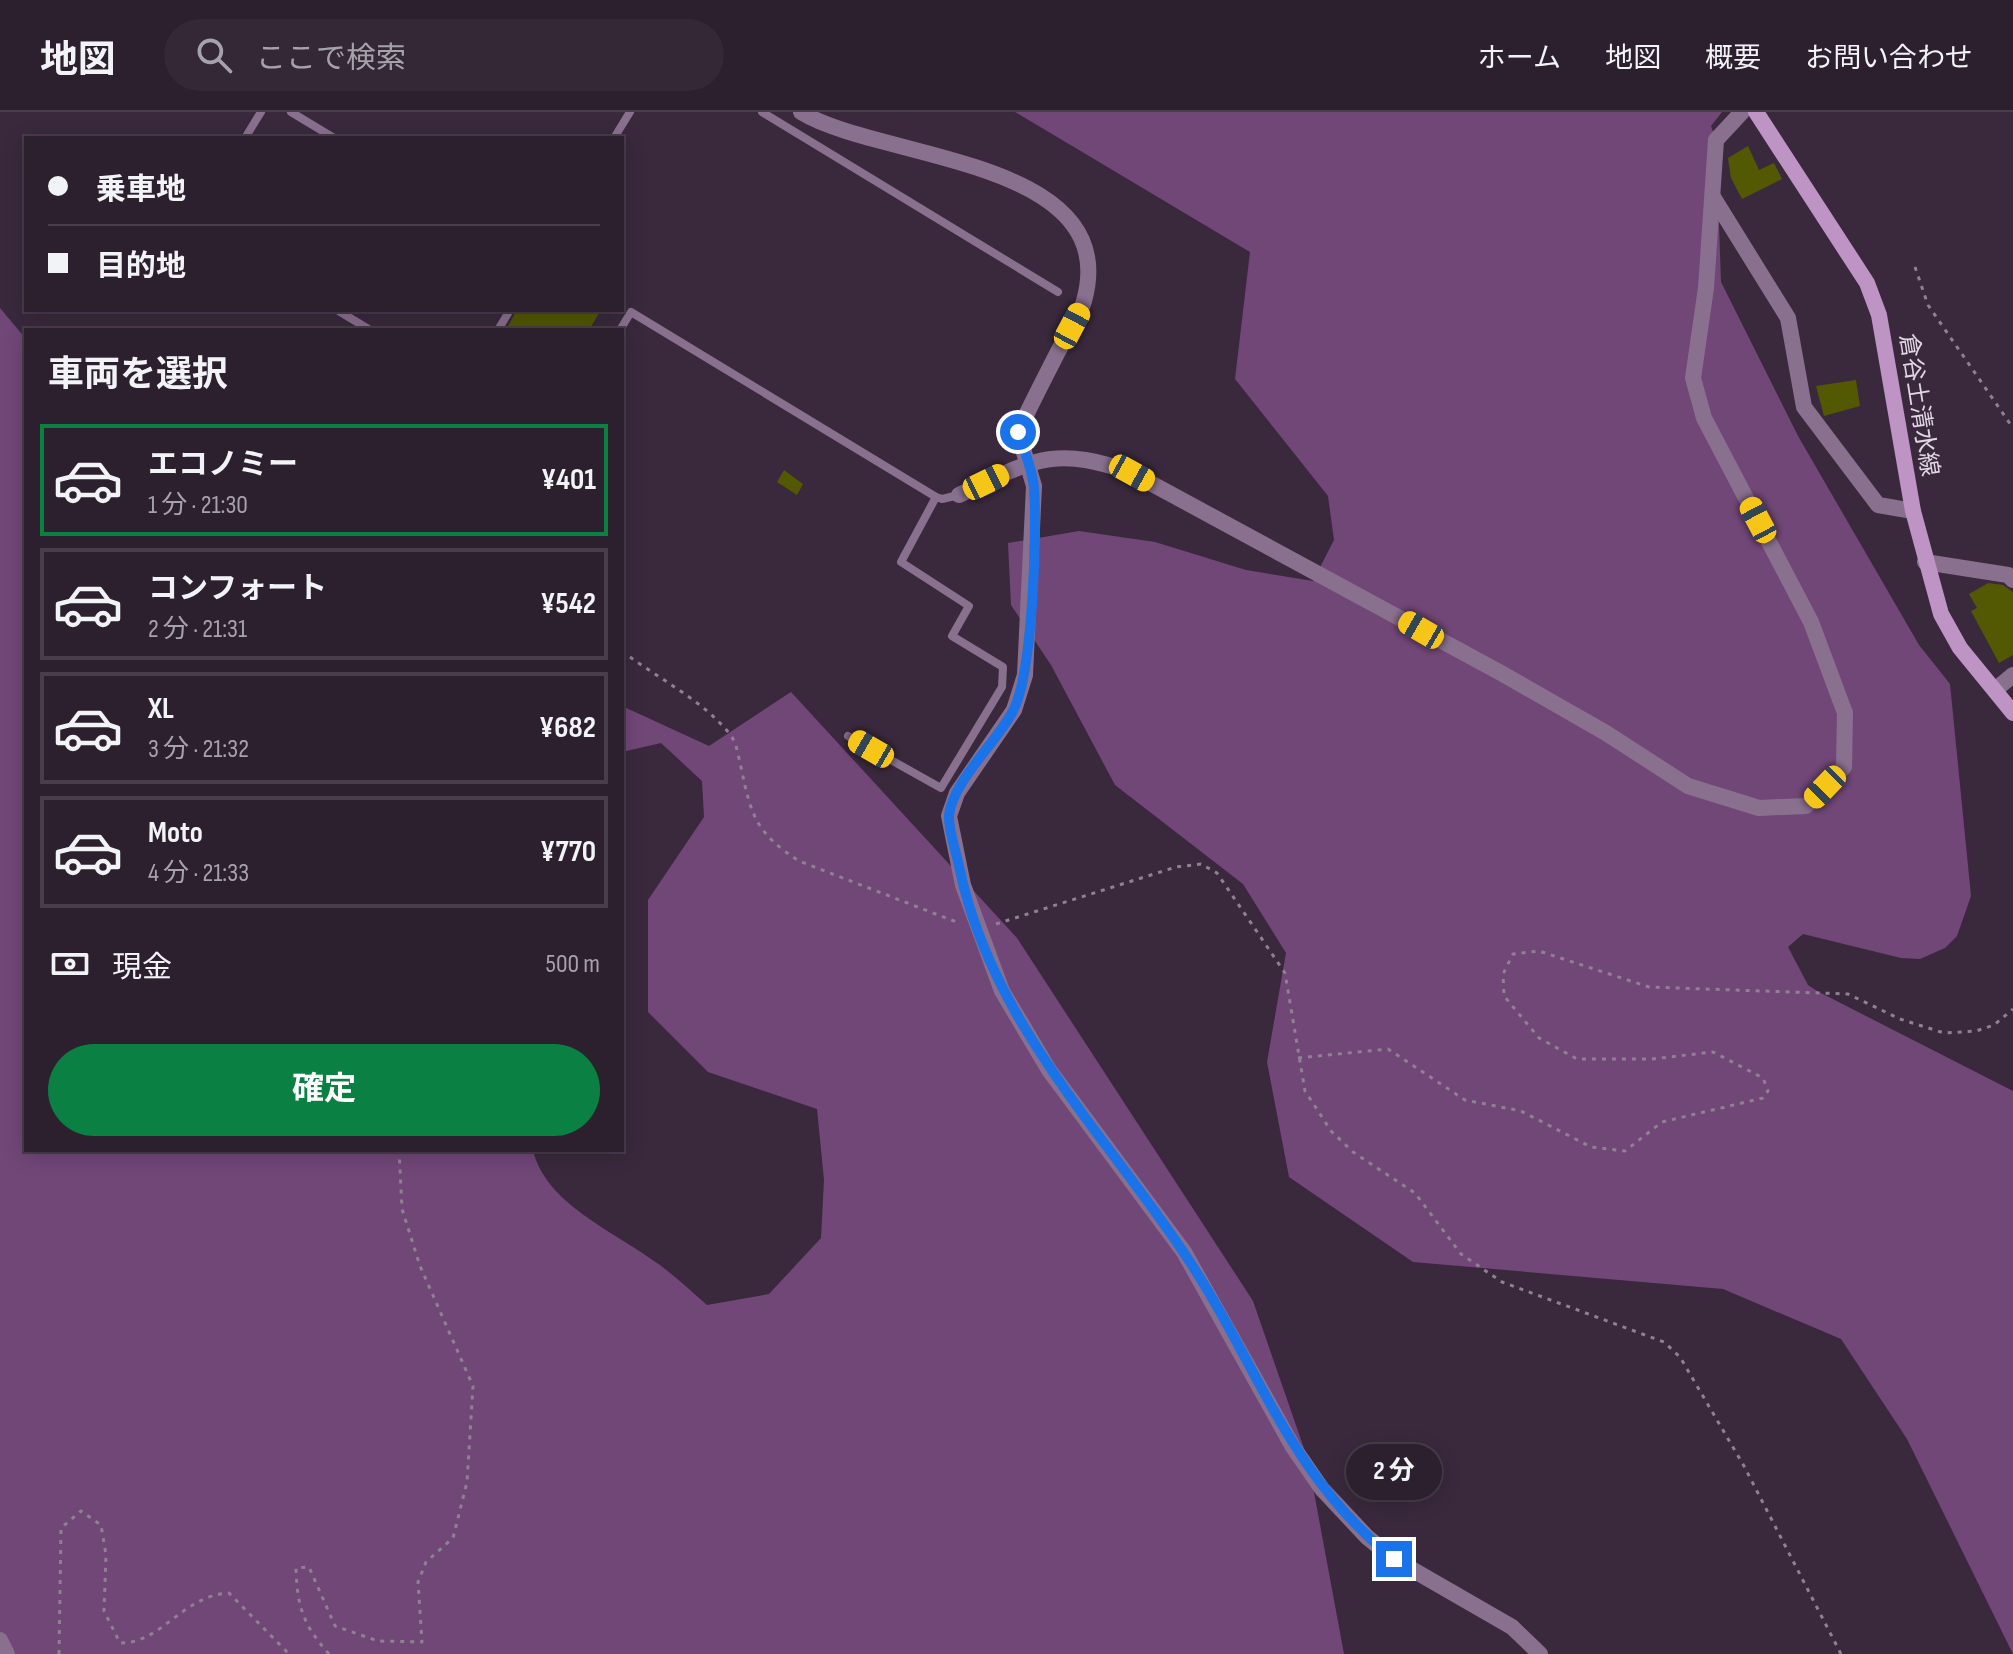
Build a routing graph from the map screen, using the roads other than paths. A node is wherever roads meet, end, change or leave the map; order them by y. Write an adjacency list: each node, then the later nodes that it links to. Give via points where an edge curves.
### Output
1 (261, 112): 8 (lane)
2 (291, 112): 9 (lane)
3 (630, 112): 10 (lane)
4 (762, 112): 12 (lane)
5 (801, 112): 16 (street, via 865,138 998,175 1069,215 1083,243 1088,277 1084,302 1018,432)
6 (1742, 112): 11 (street, via 1716,140)
7 (1756, 112): 19 (main road, 倉谷土清水線, via 1867,283 1886,348)
8 (246, 136)
9 (331, 136)
10 (615, 136)
11 (1713, 197): 16 (street, via 1693,378 1704,418 1811,622 1845,713 1844,767 1806,806 1759,808 1688,786 1501,673 1132,473 1066,456); 19 (street, via 1788,318 1804,407 1878,505)
12 (1058, 292)
13 (340, 312): 14 (lane)
14 (367, 328)
15 (621, 328): 18 (lane, via 631,312)
16 (1027, 462): 17 (street); 28 (street, via 1034,486 1025,675 1014,710 957,793 949,816 963,885 1002,991 1049,1070 1184,1252 1322,1489 1394,1559 1512,1627)
17 (959, 495): 18 (lane)
18 (936, 497): 25 (lane, via 901,562 969,606 952,636 1003,667 1002,687 941,788)
19 (1913, 511): 20 (main road, 倉谷土清水線)
20 (1925, 562): 21 (street); 23 (main road, 倉谷土清水線, via 1952,635)
21 (2013, 580)
22 (2013, 675): 23 (street)
23 (1995, 690): 24 (main road, 倉谷土清水線)
24 (2013, 713)
25 (848, 736)
26 (0, 1640): 27 (street)
27 (7, 1654)
28 (1540, 1654)

